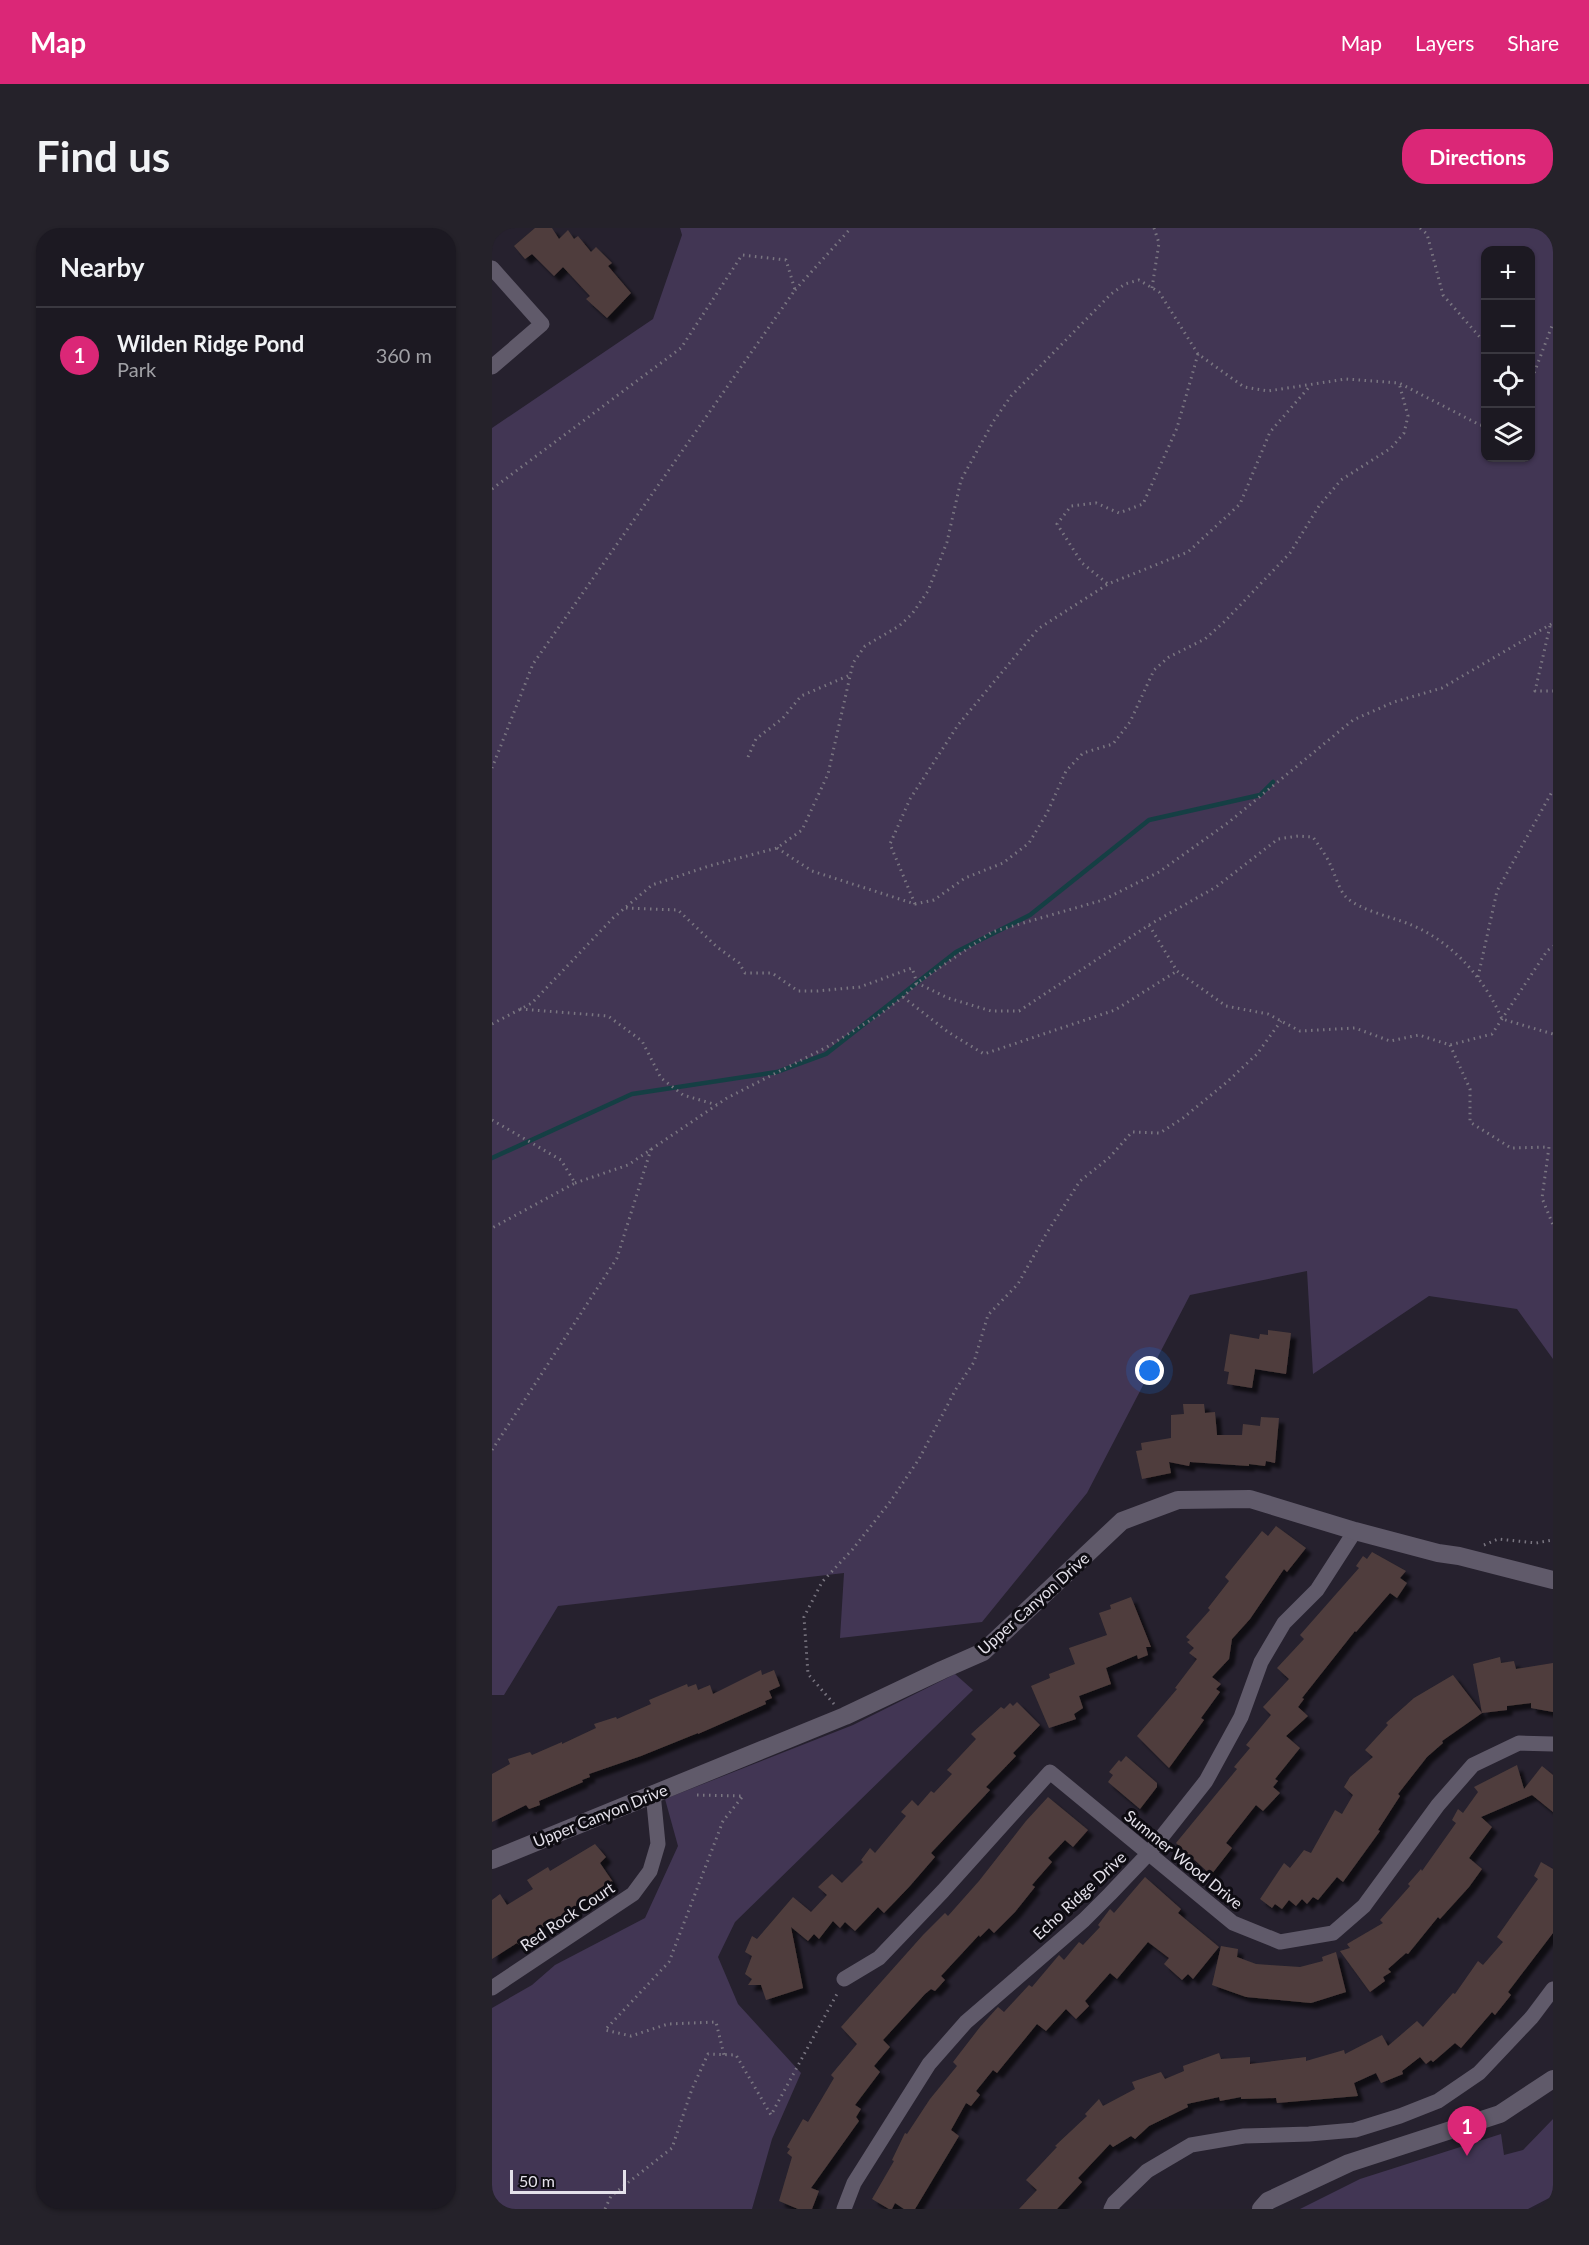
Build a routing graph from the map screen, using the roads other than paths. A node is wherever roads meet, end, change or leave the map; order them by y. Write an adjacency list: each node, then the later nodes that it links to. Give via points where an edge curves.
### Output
1 (492, 268): 2 (street, via 542,324)
2 (492, 367)
3 (1355, 1531): 4 (street, Upper Canyon Drive); 6 (street, Upper Canyon Drive, via 1251,1499 1178,1500 1122,1521 982,1652 845,1716); 7 (street, Echo Ridge Drive, via 1317,1590 1284,1623 1261,1662 1241,1718 1206,1781)
4 (1553, 1580)
5 (1553, 1744): 7 (street, Summer Wood Drive, via 1519,1743 1473,1765 1438,1805 1364,1906 1333,1933 1280,1942 1233,1923)
6 (653, 1793): 8 (street, Upper Canyon Drive); 10 (street, Red Rock Court, via 658,1844 650,1870 633,1894)
7 (1149, 1853): 9 (street, Summer Wood Drive, via 1050,1772 879,1958); 13 (street, Echo Ridge Drive, via 1084,1920 966,2022 929,2064 854,2183)
8 (492, 1860)
9 (844, 1979)
10 (492, 1988)
11 (1553, 1989): 14 (street, via 1479,2073 1438,2102 1355,2130 1244,2136 1191,2145 1146,2171)
12 (1553, 2079): 15 (street, via 1500,2114 1349,2163 1268,2201)
13 (844, 2209)
14 (1111, 2209)
15 (1261, 2209)

